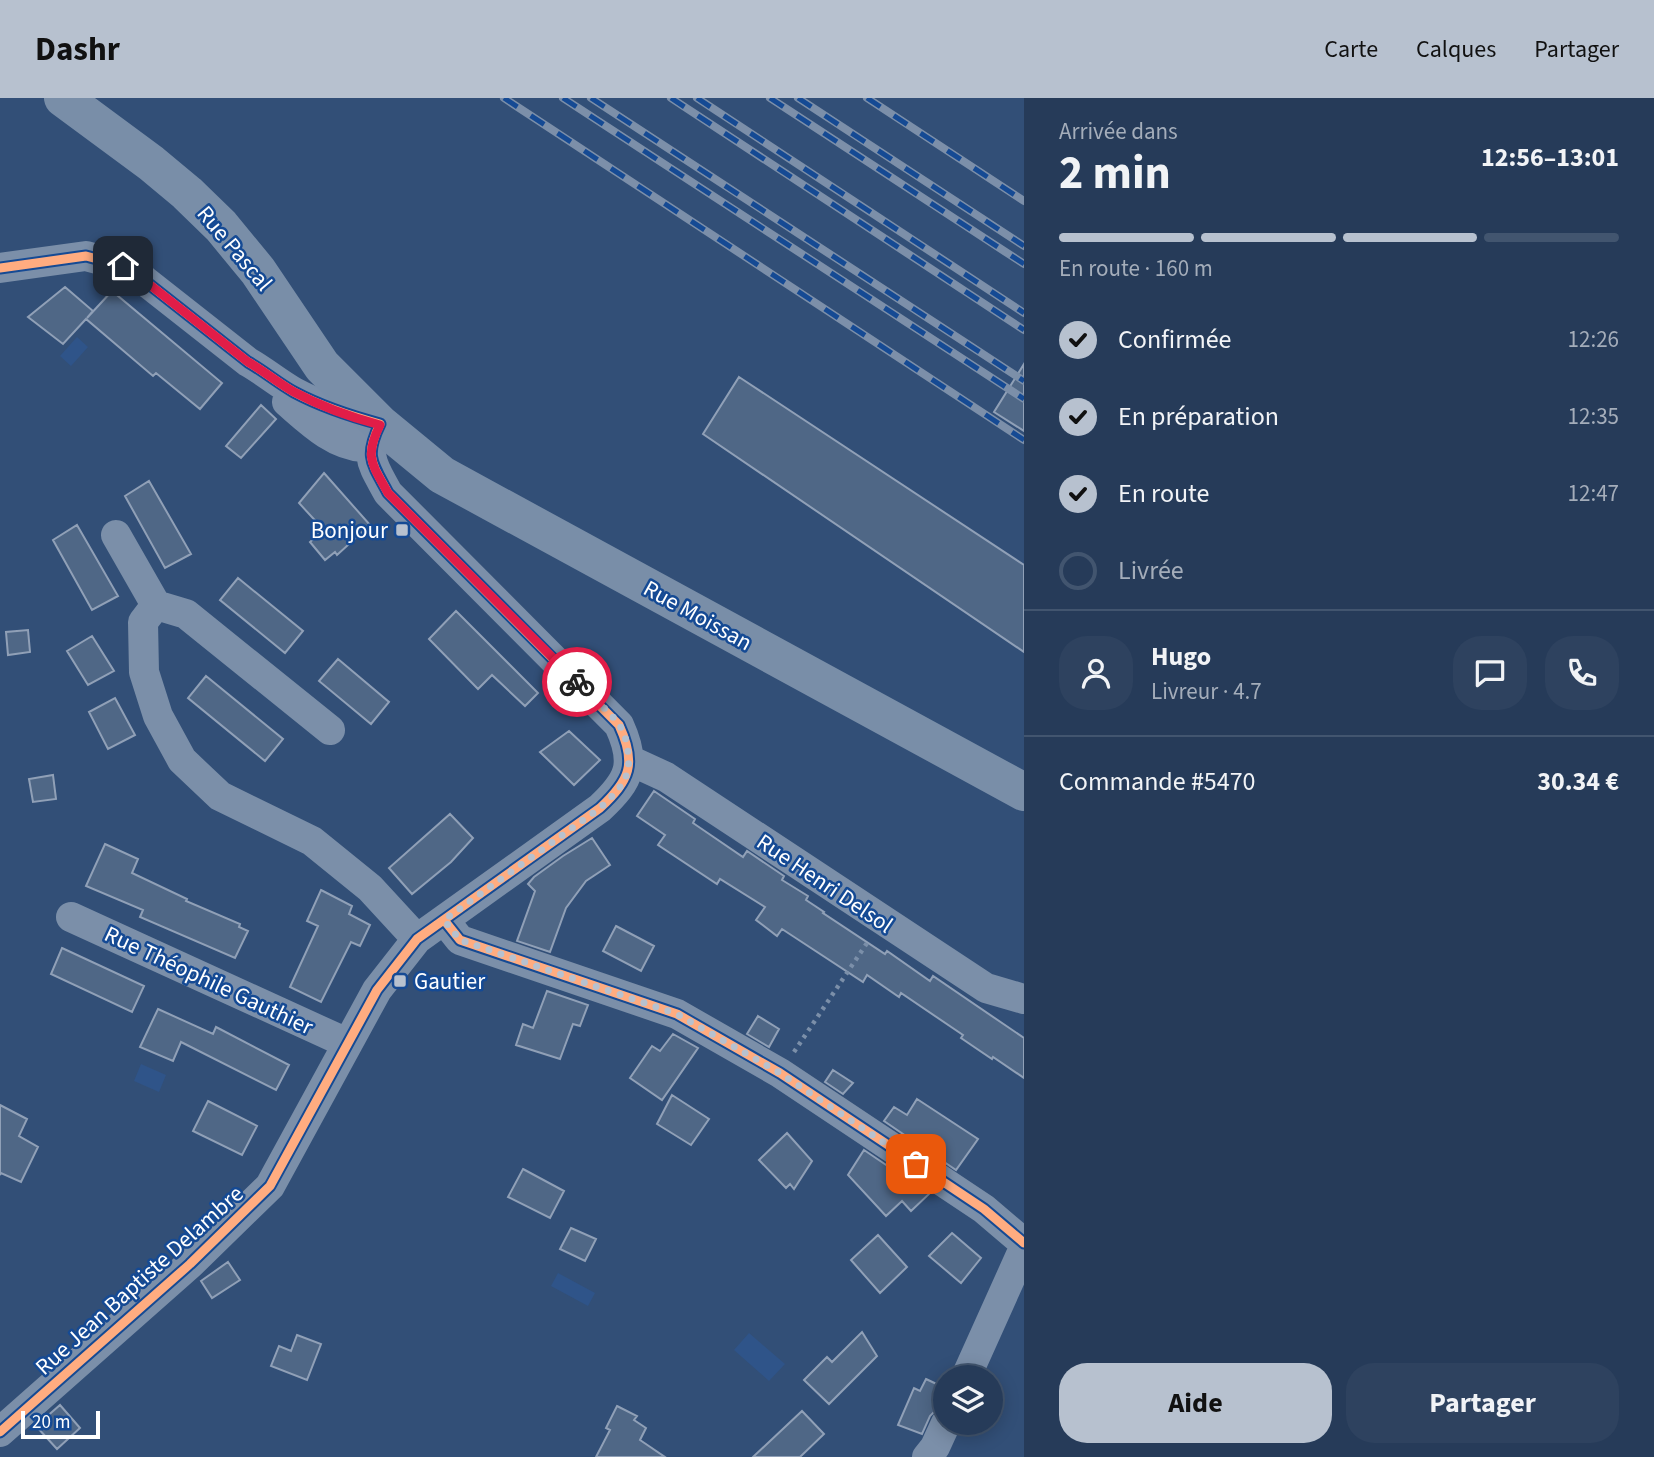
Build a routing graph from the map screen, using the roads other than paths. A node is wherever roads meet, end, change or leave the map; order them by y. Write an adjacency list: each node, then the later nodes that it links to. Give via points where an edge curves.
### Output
1 (63, 98): 3 (main road, Rue Pascal, via 151,163 220,226)
2 (0, 268): 3 (street, via 86,256 123,266 290,390)
3 (376, 432): 7 (street, via 372,464 388,493 620,725); 8 (main road, Rue Moissan, via 442,475)
4 (116, 535): 5 (street)
5 (156, 605): 6 (street, via 186,614); 11 (street, via 143,622 144,673 158,716 182,760 220,796 312,841 370,888)
6 (330, 730)
7 (629, 760): 10 (street, Rue Jean Baptiste Delambre, via 628,775 600,808); 12 (street, Rue Henri Delsol, via 666,777 986,988)
8 (1024, 792)
9 (71, 917): 13 (street, Rue Théophile Gauthier)
10 (444, 920): 11 (street, Rue Jean Baptiste Delambre); 14 (street, via 460,940 677,1014 780,1073 984,1209)
11 (417, 939): 13 (street, Rue Jean Baptiste Delambre, via 377,990)
12 (1024, 999)
13 (347, 1043): 16 (street, Rue Jean Baptiste Delambre, via 270,1186 190,1264)
14 (1024, 1246): 15 (street)
15 (971, 1365)
16 (0, 1432)
17 (940, 1435): 18 (street)
18 (927, 1457)

